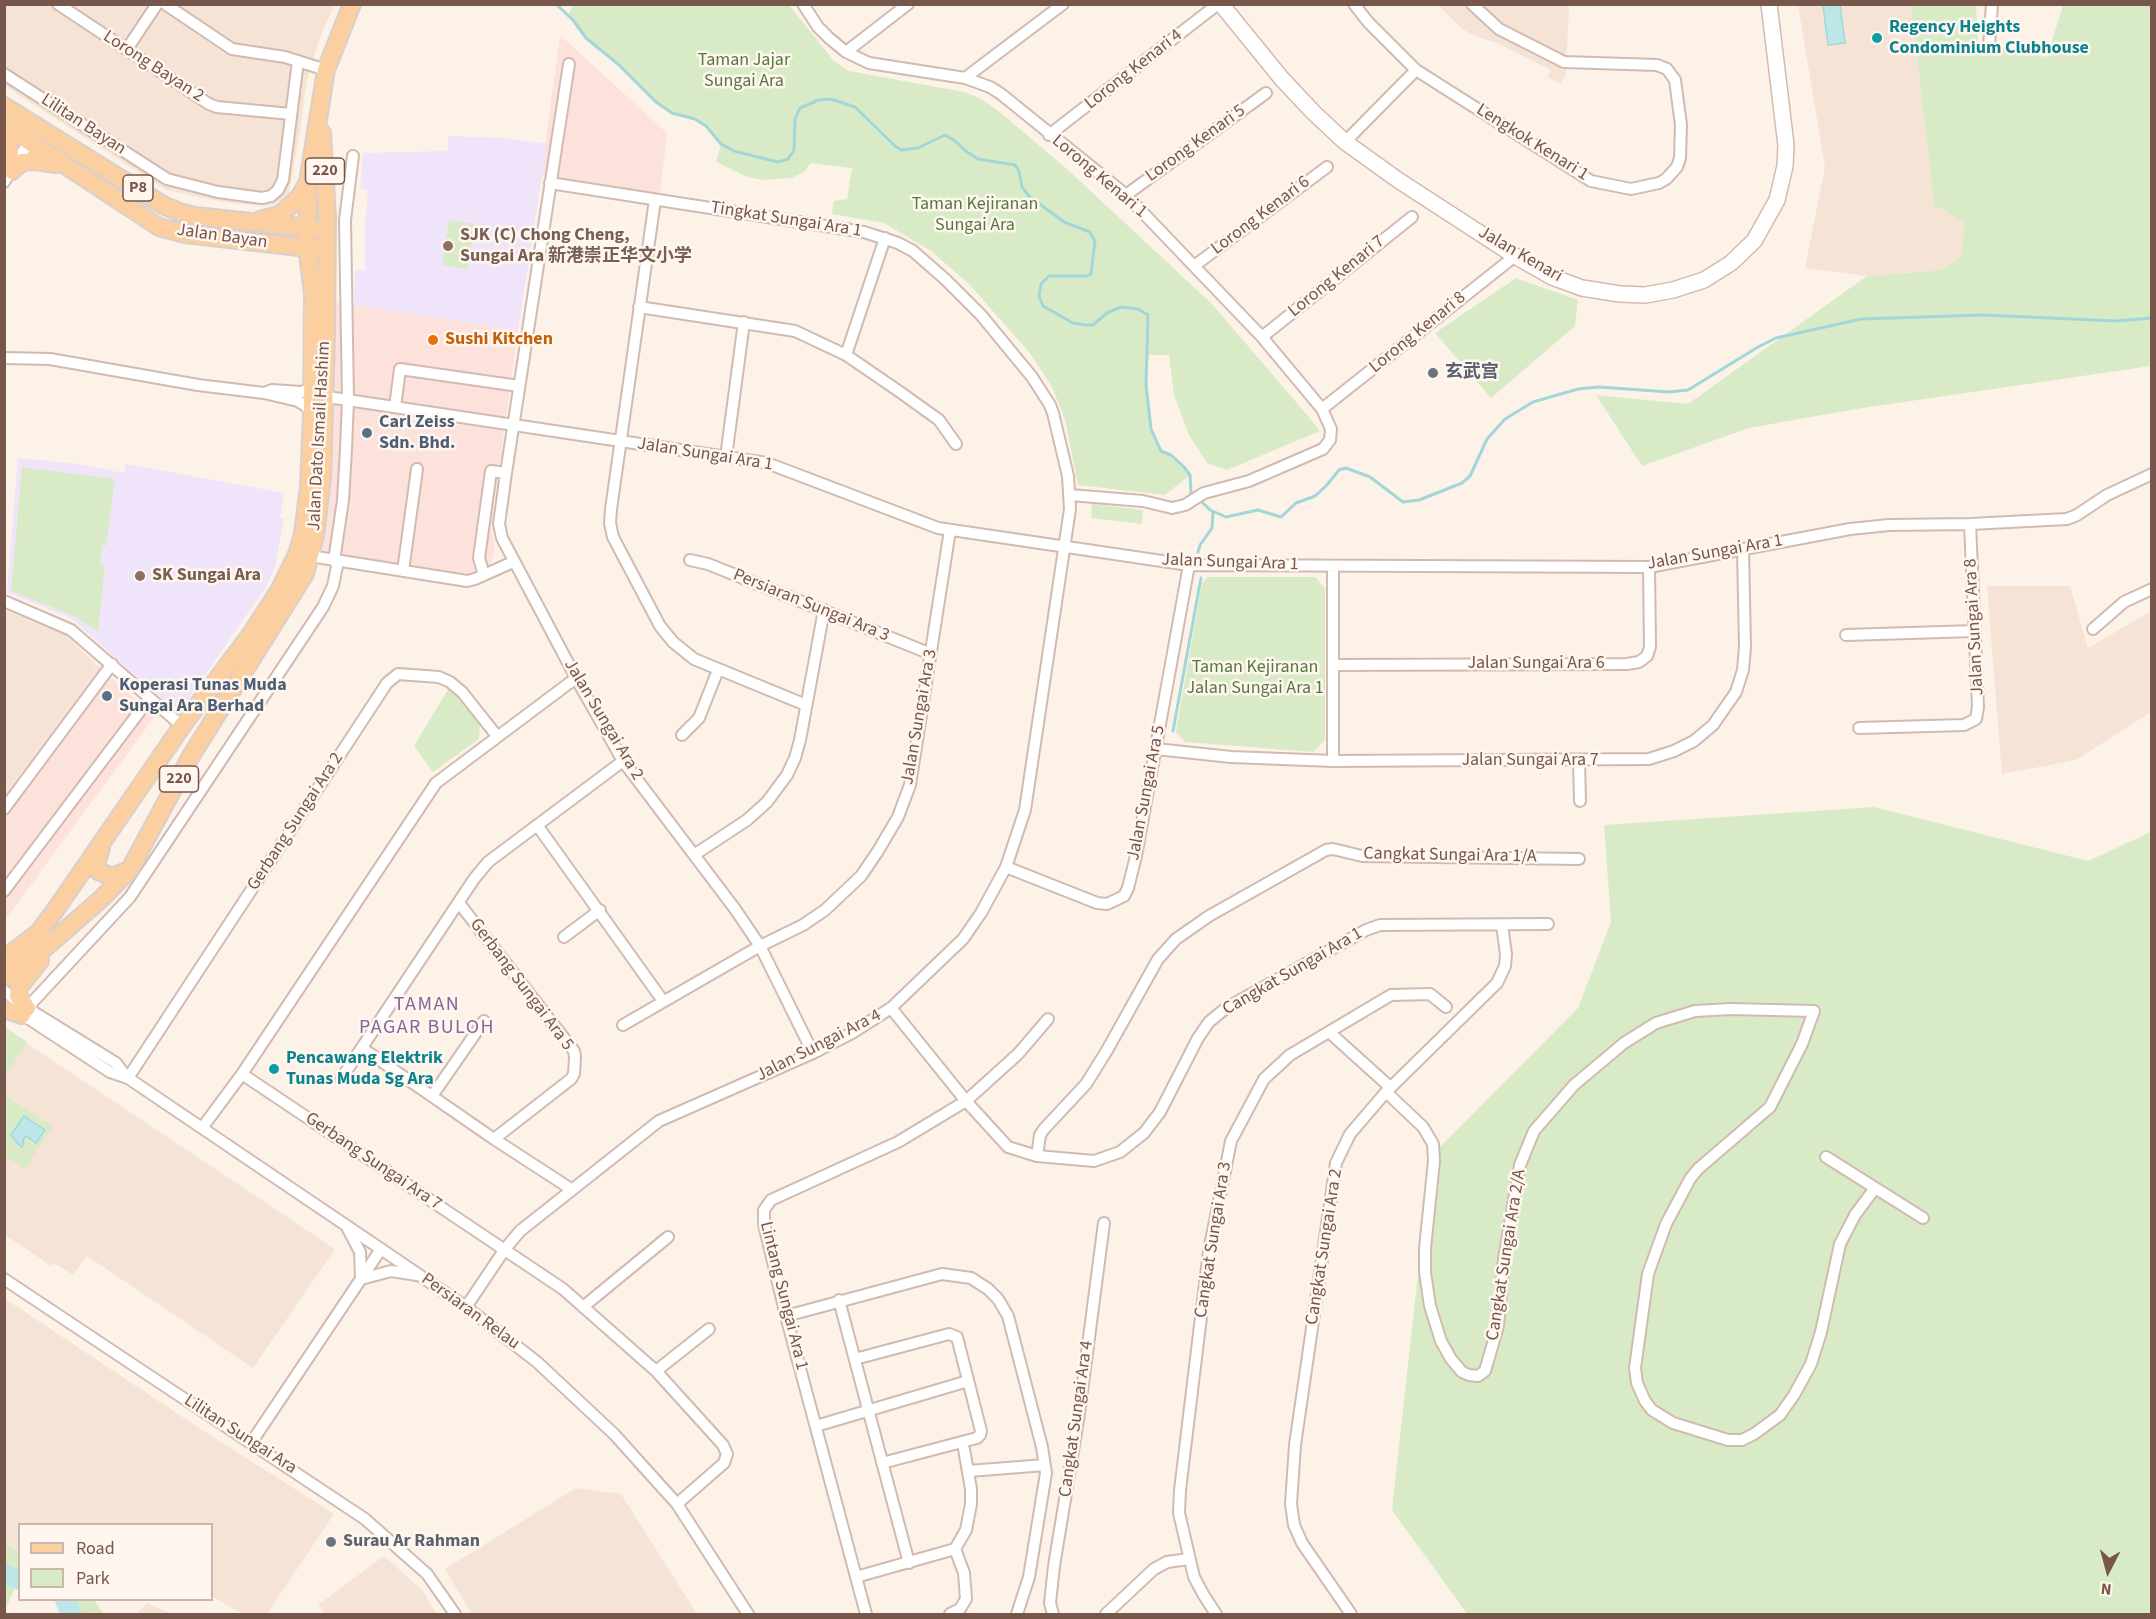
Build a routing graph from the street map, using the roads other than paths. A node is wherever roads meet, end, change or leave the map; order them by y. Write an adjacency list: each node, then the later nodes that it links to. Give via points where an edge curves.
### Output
1 (58, 4): 14 (street, Lorong Bayan 2)
2 (157, 4): 14 (street)
3 (165, 4): 16 (street, via 232,49)
4 (352, 4): 18 (main road, Jalan Dato Ismail Hashim / 220)
5 (803, 4): 15 (street, Lorong Kenari 1, via 818,27)
6 (908, 4): 15 (street)
7 (1063, 4): 21 (street)
8 (1220, 4): 27 (street, Lorong Kenari 4); 30 (street, Jalan Kenari, via 1282,79)
9 (1354, 4): 19 (street, Lengkok Kenari 1)
10 (1472, 4): 19 (street, Lengkok Kenari 1, via 1499,29 1564,62 1657,65 1667,69 1675,80 1681,125 1677,167 1659,183 1630,189 1591,181)
11 (1770, 4): 47 (street, Jalan Kenari, via 1785,166 1777,200 1754,241 1731,263 1704,280 1645,295 1582,288 1552,277)
12 (1992, 4): 13 (street)
13 (1989, 47)
14 (127, 49): 25 (street, Lorong Bayan 2, via 209,104)
15 (846, 52): 21 (street, Lorong Kenari 1, via 869,63)
16 (298, 61): 18 (street); 25 (street, Lilitan Bayan)
17 (569, 64): 37 (street)
18 (326, 70): 24 (main road, Jalan Dato Ismail Hashim / 220)
19 (1416, 70): 30 (street)
20 (4, 74): 25 (street, Lilitan Bayan, via 167,179 218,192 262,198 278,190 283,180)
21 (965, 78): 27 (street, Lorong Kenari 1, via 990,87)
22 (1266, 93): 38 (street, Lorong Kenari 5)
23 (4, 107): 29 (main road, via 30,128); 31 (main road, Jalan Bayan / P8)
24 (319, 112): 36 (main road, Jalan Dato Ismail Hashim / 220); 43 (main road, Jalan Dato Ismail Hashim / 220)
25 (291, 114)
26 (4, 125): 29 (main road, Jalan Bayan / P8)
27 (1049, 135): 38 (street, Lorong Kenari 1)
28 (4, 136): 35 (main road, via 9,148)
29 (29, 142): 31 (main road, via 42,137); 33 (main road, Jalan Bayan / P8); 35 (street)
30 (1345, 142): 47 (street, Jalan Kenari)
31 (76, 149): 41 (main road, Jalan Bayan / P8, via 179,212)
32 (353, 156): 57 (street, via 345,220)
33 (63, 165): 35 (main road, via 22,162); 45 (main road, Jalan Bayan / P8, via 159,227 185,234)
34 (1327, 166): 48 (street, Lorong Kenari 6)
35 (8, 176)
36 (308, 183): 41 (main road, via 287,209); 42 (main road, Jalan Dato Ismail Hashim / 220)
37 (550, 183): 39 (street, Tingkat Sungai Ara 1); 54 (street)
38 (1126, 195): 48 (street, Lorong Kenari 1)
39 (655, 200): 44 (street, Tingkat Sungai Ara 1); 49 (street)
40 (1412, 217): 51 (street, Lorong Kenari 7)
41 (247, 223): 42 (main road, Jalan Bayan / P8)
42 (307, 228): 43 (main road, Jalan Bayan / P8); 45 (main road, Jalan Dato Ismail Hashim / 220)
43 (327, 230): 46 (main road, Jalan Dato Ismail Hashim / 220)
44 (885, 238): 52 (street); 68 (street, Tingkat Sungai Ara 1, via 913,251 946,280 1032,377 1053,413)
45 (307, 248): 46 (main road, Jalan Bayan / P8); 55 (main road, Jalan Dato Ismail Hashim / 220)
46 (326, 250): 55 (main road, Jalan Dato Ismail Hashim / 220)
47 (1515, 256): 59 (street, Lorong Kenari 8)
48 (1194, 266): 51 (street, Lorong Kenari 1)
49 (639, 307): 50 (street); 62 (street)
50 (744, 322): 52 (street, via 795,331); 64 (street)
51 (1262, 337): 59 (street, Lorong Kenari 1)
52 (846, 355): 63 (street, via 939,420)
53 (4, 358): 56 (street, via 50,359)
54 (519, 386): 58 (street, via 400,369); 61 (street)
55 (317, 391): 56 (street); 57 (street, Jalan Sungai Ara 1); 60 (main road, Jalan Dato Ismail Hashim / 220); 73 (main road, Jalan Dato Ismail Hashim / 220, via 322,478)
56 (264, 393): 60 (street, via 298,401)
57 (348, 400): 58 (street, Jalan Sungai Ara 1); 75 (street)
58 (395, 407): 61 (street, Jalan Sungai Ara 1)
59 (1322, 409): 68 (street, Lorong Kenari 1, via 1331,429 1330,440 1323,449 1249,481 1204,493 1185,505 1172,508 1143,501)
60 (312, 415): 95 (main road, Jalan Dato Ismail Hashim / 220, via 309,486 297,554 251,634)
61 (514, 425): 62 (street, Jalan Sungai Ara 1); 66 (street, Jalan Sungai Ara 2)
62 (620, 441): 64 (street, Jalan Sungai Ara 1); 91 (street, via 611,509 613,537 660,626 693,659)
63 (956, 444)
64 (726, 457): 70 (street, Jalan Sungai Ara 1, via 776,465)
65 (417, 469): 80 (street)
66 (506, 473): 76 (street, Jalan Sungai Ara 2, via 499,524); 81 (street, via 492,471 479,558)
67 (2151, 474): 69 (street, Jalan Sungai Ara 1, via 2067,519)
68 (1070, 495): 71 (street, Tingkat Sungai Ara 1)
69 (1970, 524): 72 (street, Jalan Sungai Ara 1, via 1850,529); 86 (street, Jalan Sungai Ara 8)
70 (950, 530): 71 (street, Jalan Sungai Ara 1); 88 (street, Jalan Sungai Ara 3)
71 (1066, 548): 77 (street, Jalan Sungai Ara 1); 109 (street, Jalan Sungai Ara 4, via 1025,810)
72 (1743, 550): 79 (street, Jalan Sungai Ara 1); 102 (street, Jalan Sungai Ara 7, via 1743,670 1736,692 1713,725 1674,752 1649,759)
73 (310, 556): 75 (street); 110 (main road, Jalan Dato Ismail Hashim / 220, via 305,574 191,756)
74 (690, 560): 84 (street, Persiaran Sungai Ara 3)
75 (336, 561): 80 (street); 127 (street, via 333,586 324,607 130,897)
76 (513, 562): 81 (street); 92 (street, Jalan Sungai Ara 2)
77 (1189, 565): 78 (street, Jalan Sungai Ara 1); 99 (street, Jalan Sungai Ara 5)
78 (1333, 566): 79 (street, Jalan Sungai Ara 1); 90 (street)
79 (1649, 567): 90 (street, Jalan Sungai Ara 6, via 1650,647 1639,662)
80 (402, 571): 81 (street, via 467,581)
81 (484, 575)
82 (2151, 588): 85 (street, via 2124,602)
83 (4, 601): 89 (street, via 63,625)
84 (824, 610): 88 (street, Persiaran Sungai Ara 3); 94 (street)
85 (2093, 629)
86 (1975, 631): 87 (street); 96 (street, Jalan Sungai Ara 8, via 1976,719 1964,725)
87 (1846, 634)
88 (932, 654): 118 (street, Jalan Sungai Ara 3, via 910,785 888,834 861,876 825,910)
89 (112, 664): 93 (street); 104 (street)
90 (1333, 665): 101 (street)
91 (718, 670): 94 (street); 97 (street, via 699,718)
92 (576, 678): 98 (street); 100 (street, Jalan Sungai Ara 2)
93 (149, 699): 95 (street); 111 (street)
94 (806, 705): 107 (street, via 795,758 787,776 747,820)
95 (182, 726): 106 (main road, Jalan Dato Ismail Hashim / 220)
96 (1859, 728)
97 (682, 735)
98 (497, 736): 134 (street, via 436,783); 135 (street, Gerbang Sungai Ara 2, via 450,681 398,674 387,682)
99 (1156, 749): 101 (street, Jalan Sungai Ara 7); 109 (street, Jalan Sungai Ara 5, via 1136,856 1124,896 1107,904 1097,903)
100 (623, 761): 105 (street); 107 (street, Jalan Sungai Ara 2)
101 (1333, 761): 102 (street, Jalan Sungai Ara 7)
102 (1579, 761): 103 (street)
103 (1580, 801)
104 (4, 809)
105 (537, 825): 112 (street, via 489,862); 113 (street)
106 (108, 834): 110 (main road, via 97,857 99,871 112,877); 119 (main road, Jalan Dato Ismail Hashim / 220, via 38,933)
107 (694, 855): 118 (street, Jalan Sungai Ara 2)
108 (1579, 859): 142 (street, Cangkat Sungai Ara 1/A, via 1362,856 1326,850 1209,916 1166,949 1086,1084 1040,1135)
109 (1006, 867): 125 (street, Jalan Sungai Ara 4, via 963,939)
110 (130, 869): 114 (main road, Jalan Dato Ismail Hashim / 220)
111 (4, 891)
112 (459, 903): 132 (street); 141 (street, Gerbang Sungai Ara 5, via 575,1057 571,1079)
113 (600, 910): 117 (street); 122 (street)
114 (81, 916): 120 (main road, Jalan Dato Ismail Hashim / 220); 127 (main road, via 21,982 18,996)
115 (1548, 924): 116 (street, Cangkat Sungai Ara 1)
116 (1502, 925): 137 (street, Cangkat Sungai Ara 2, via 1506,954 1497,983); 142 (street, Cangkat Sungai Ara 1, via 1380,925 1366,930 1226,1008 1209,1022 1160,1112 1144,1133 1120,1152 1094,1161)
117 (564, 937)
118 (760, 946): 122 (street, Jalan Sungai Ara 3); 133 (street, Jalan Sungai Ara 2)
119 (4, 958)
120 (4, 978)
121 (4, 991): 127 (street, Persiaran Relau)
122 (663, 1001): 130 (street, Jalan Sungai Ara 3)
123 (4, 1002): 127 (street, Persiaran Relau)
124 (1446, 1007): 131 (street, Cangkat Sungai Ara 3, via 1430,994 1391,995)
125 (891, 1008): 133 (street, Jalan Sungai Ara 4); 139 (street, Cangkat Sungai Ara 1)
126 (4, 1009): 127 (main road)
127 (24, 1011): 135 (street, Persiaran Relau, via 110,1072)
128 (1048, 1019): 139 (street, Lintang Sungai Ara 1, via 1018,1054)
129 (484, 1021): 138 (street)
130 (622, 1025)
131 (1329, 1032): 137 (street, Cangkat Sungai Ara 2/A); 172 (street, Cangkat Sungai Ara 3, via 1290,1056 1264,1079 1231,1142 1209,1251 1180,1490 1179,1514)
132 (362, 1048): 136 (street); 138 (street)
133 (813, 1053): 145 (street, Jalan Sungai Ara 4, via 658,1121)
134 (242, 1074): 140 (street); 151 (street, Gerbang Sungai Ara 7)
135 (128, 1078): 140 (street, Persiaran Relau)
136 (341, 1079)
137 (1388, 1090): 144 (street, Cangkat Sungai Ara 2/A, via 1433,1144 1425,1260 1430,1306 1440,1341 1451,1359 1462,1372 1478,1376 1485,1371 1498,1326 1504,1259 1520,1165 1534,1131 1574,1085 1624,1042 1656,1023 1695,1011 1814,1011 1770,1107 1698,1169 1666,1224 1648,1274 1635,1368 1641,1392 1652,1410 1672,1423 1728,1440 1742,1440 1754,1434 1780,1415 1794,1395 1811,1364 1840,1244); 183 (street, Cangkat Sungai Ara 2, via 1350,1134 1336,1163 1292,1485 1294,1525 1302,1543)
138 (432, 1096): 141 (street)
139 (966, 1101): 142 (street, Cangkat Sungai Ara 1, via 1008,1147); 158 (street, Lintang Sungai Ara 1, via 898,1142 766,1204 764,1224)
140 (202, 1128): 148 (street, Persiaran Relau)
141 (494, 1139): 145 (street)
142 (1037, 1156)
143 (1826, 1158): 144 (street)
144 (1875, 1188): 146 (street)
145 (571, 1189): 151 (street, Jalan Sungai Ara 4, via 520,1231)
146 (1923, 1218)
147 (1104, 1223): 180 (street, Cangkat Sungai Ara 4, via 1054,1566 1050,1603)
148 (345, 1225): 150 (street, Persiaran Relau); 154 (street, via 360,1252)
149 (668, 1237): 157 (street)
150 (381, 1249): 152 (street, Persiaran Relau); 154 (street)
151 (505, 1249): 156 (street, Jalan Sungai Ara 4); 157 (street, Gerbang Sungai Ara 7)
152 (420, 1275): 154 (street, via 391,1271); 156 (street, Persiaran Relau)
153 (4, 1279): 165 (street, Lilitan Sungai Ara)
154 (361, 1279): 165 (street)
155 (839, 1300): 158 (street); 160 (street); 168 (street, via 942,1274 970,1278 987,1289 1008,1316)
156 (466, 1307): 170 (street, Persiaran Relau, via 569,1390)
157 (583, 1307): 161 (street, Gerbang Sungai Ara 7)
158 (786, 1316): 164 (street, Lintang Sungai Ara 1)
159 (709, 1329): 161 (street)
160 (855, 1359): 162 (street, via 954,1334); 163 (street)
161 (656, 1371): 170 (street, Gerbang Sungai Ara 7, via 727,1454 724,1462)
162 (968, 1382): 163 (street); 167 (street, via 981,1435)
163 (868, 1410): 164 (street); 167 (street)
164 (816, 1426): 174 (street, Lintang Sungai Ara 1)
165 (251, 1443): 175 (street, Lilitan Sungai Ara, via 371,1524 434,1581)
166 (964, 1449): 169 (street)
167 (882, 1463): 173 (street)
168 (1045, 1465): 169 (street); 179 (street, via 1029,1577)
169 (969, 1471): 171 (street, via 971,1504 966,1530)
170 (676, 1504): 176 (street, Persiaran Relau)
171 (955, 1549): 173 (street); 178 (street, via 964,1573 966,1599 960,1609)
172 (1189, 1559): 181 (street, via 1167,1562 1154,1569); 182 (street, Cangkat Sungai Ara 3, via 1194,1577)
173 (909, 1563): 174 (street)
174 (856, 1577): 177 (street, Lintang Sungai Ara 1)
175 (455, 1614)
176 (748, 1614)
177 (866, 1614)
178 (950, 1614)
179 (1017, 1614)
180 (1053, 1614)
181 (1106, 1614)
182 (1216, 1614)
183 (1351, 1614)

